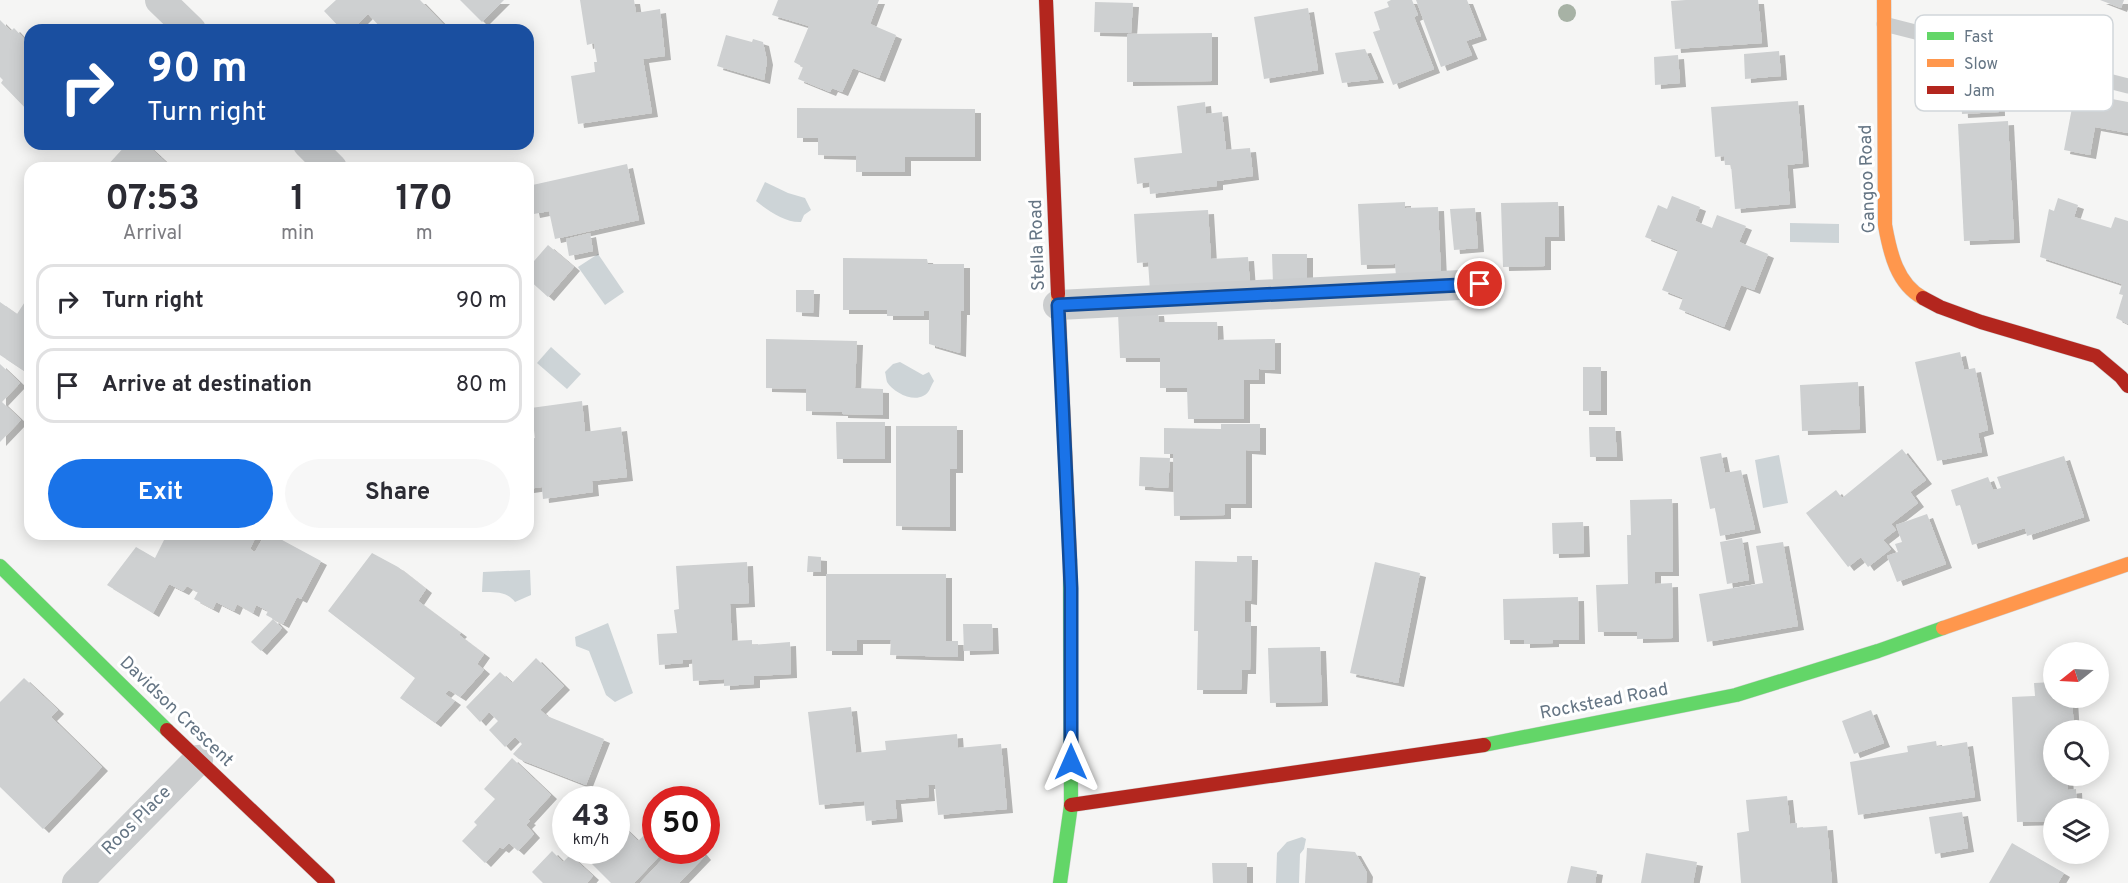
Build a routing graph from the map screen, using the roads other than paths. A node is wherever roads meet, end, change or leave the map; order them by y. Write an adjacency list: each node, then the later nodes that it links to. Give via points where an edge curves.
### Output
1 (160, 0): 4 (street)
2 (1046, 0): 12 (street, Stella Road)
3 (1884, 0): 5 (street, Gangoo Road)
4 (184, 24)
5 (1884, 24): 6 (lane); 13 (street, Gangoo Road, via 1885,225 1890,254 1900,275 1916,294 1940,307 2096,356)
6 (1915, 32)
7 (2113, 82): 8 (lane)
8 (2128, 86)
9 (314, 150): 10 (street)
10 (326, 162)
11 (1480, 284): 12 (street)
12 (1058, 305): 17 (street, Stella Road, via 1071,588)
13 (2128, 386)
14 (2128, 564): 17 (street, Rockstead Road, via 1878,651 1736,695 1489,744)
15 (0, 566): 16 (street, Davidson Crescent)
16 (198, 760): 18 (street, Roos Place); 19 (street, Davidson Crescent)
17 (1071, 805): 20 (street, Stella Road)
18 (77, 883)
19 (328, 883)
20 (1060, 883)

